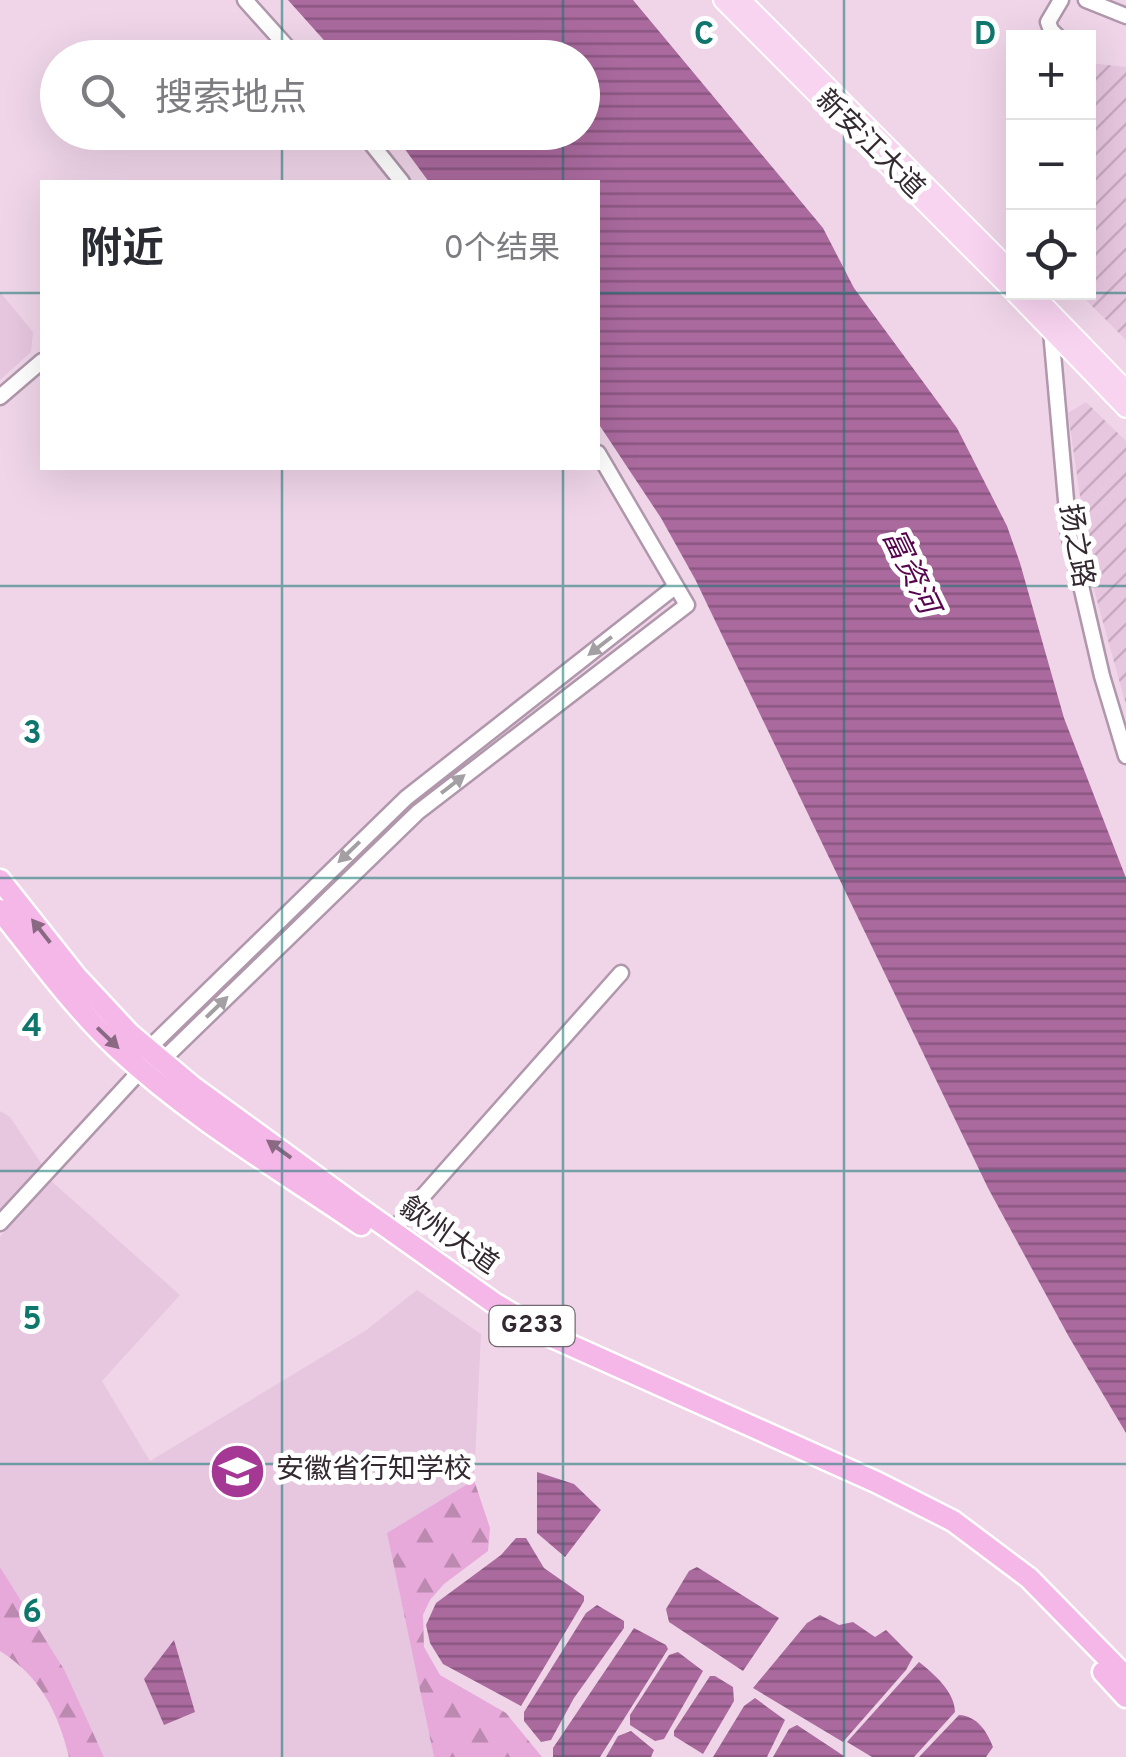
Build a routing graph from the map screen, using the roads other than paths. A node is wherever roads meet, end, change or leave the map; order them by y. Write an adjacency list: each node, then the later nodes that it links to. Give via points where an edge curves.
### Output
1 (245, 0): 8 (street)
2 (723, 0): 12 (main road, 新安江大道)
3 (741, 0): 11 (main road, 新安江大道)
4 (1061, 0): 7 (street, via 1048,22)
5 (1087, 0): 6 (street)
6 (1126, 16)
7 (1051, 30)
8 (281, 40)
9 (376, 150): 10 (street)
10 (400, 180)
11 (1006, 266)
12 (1006, 284)
13 (1022, 300): 15 (main road, 新安江大道)
14 (1043, 300): 17 (main road)
15 (1051, 330): 19 (main road, 新安江大道); 22 (street, 扬之路, via 1069,534)
16 (40, 363): 18 (street)
17 (1126, 390)
18 (0, 397)
19 (1126, 408)
20 (600, 455): 21 (street)
21 (676, 586): 26 (street, one-way to 26, via 406,798); 26 (street, one-way to 21, via 418,812 687,605)
22 (1126, 756)
23 (0, 880): 26 (highway, 歙州大道 / G233, one-way to 23)
24 (0, 910): 26 (highway, 歙州大道 / G233, one-way to 26, via 79,1009)
25 (621, 973): 28 (street)
26 (146, 1064): 27 (street); 28 (highway, 歙州大道 / G233, one-way to 26); 30 (highway, 歙州大道 / G233, via 293,1182 514,1332 871,1494 965,1544 1020,1588)
27 (0, 1224)
28 (392, 1231): 29 (highway, 歙州大道 / G233, via 550,1336 953,1521 1029,1578)
29 (1126, 1678)
30 (1126, 1696)

